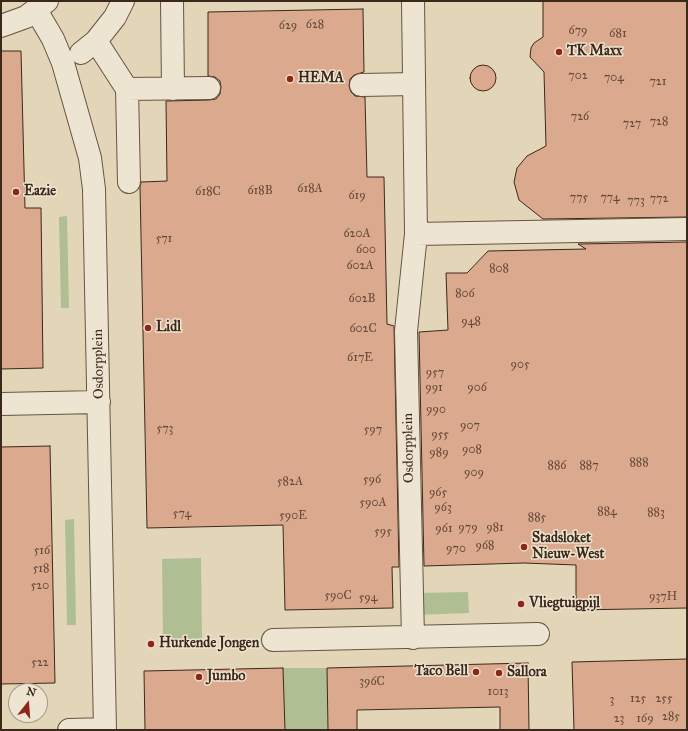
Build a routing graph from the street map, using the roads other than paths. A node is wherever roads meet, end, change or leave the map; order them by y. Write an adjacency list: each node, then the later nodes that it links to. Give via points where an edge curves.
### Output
1 (123, 1): 9 (street, via 115,17 88,47)
2 (172, 1): 10 (street)
3 (413, 1): 6 (street, Osdorpplein)
4 (42, 6): 5 (street, Osdorpplein, via 26,17); 14 (street, Osdorpplein, via 63,64 90,158 94,189)
5 (1, 26)
6 (414, 84): 7 (street); 13 (street, Osdorpplein)
7 (361, 85)
8 (209, 88): 10 (street)
9 (127, 89): 10 (street); 11 (street)
10 (173, 89)
11 (129, 182)
12 (687, 229): 13 (street)
13 (416, 234): 17 (street, Osdorpplein, via 406,332)
14 (100, 402): 15 (street); 20 (street, Osdorpplein)
15 (1, 404)
16 (538, 634): 17 (street)
17 (413, 638): 18 (street)
18 (274, 640)
19 (69, 730): 20 (street)
20 (105, 730)

